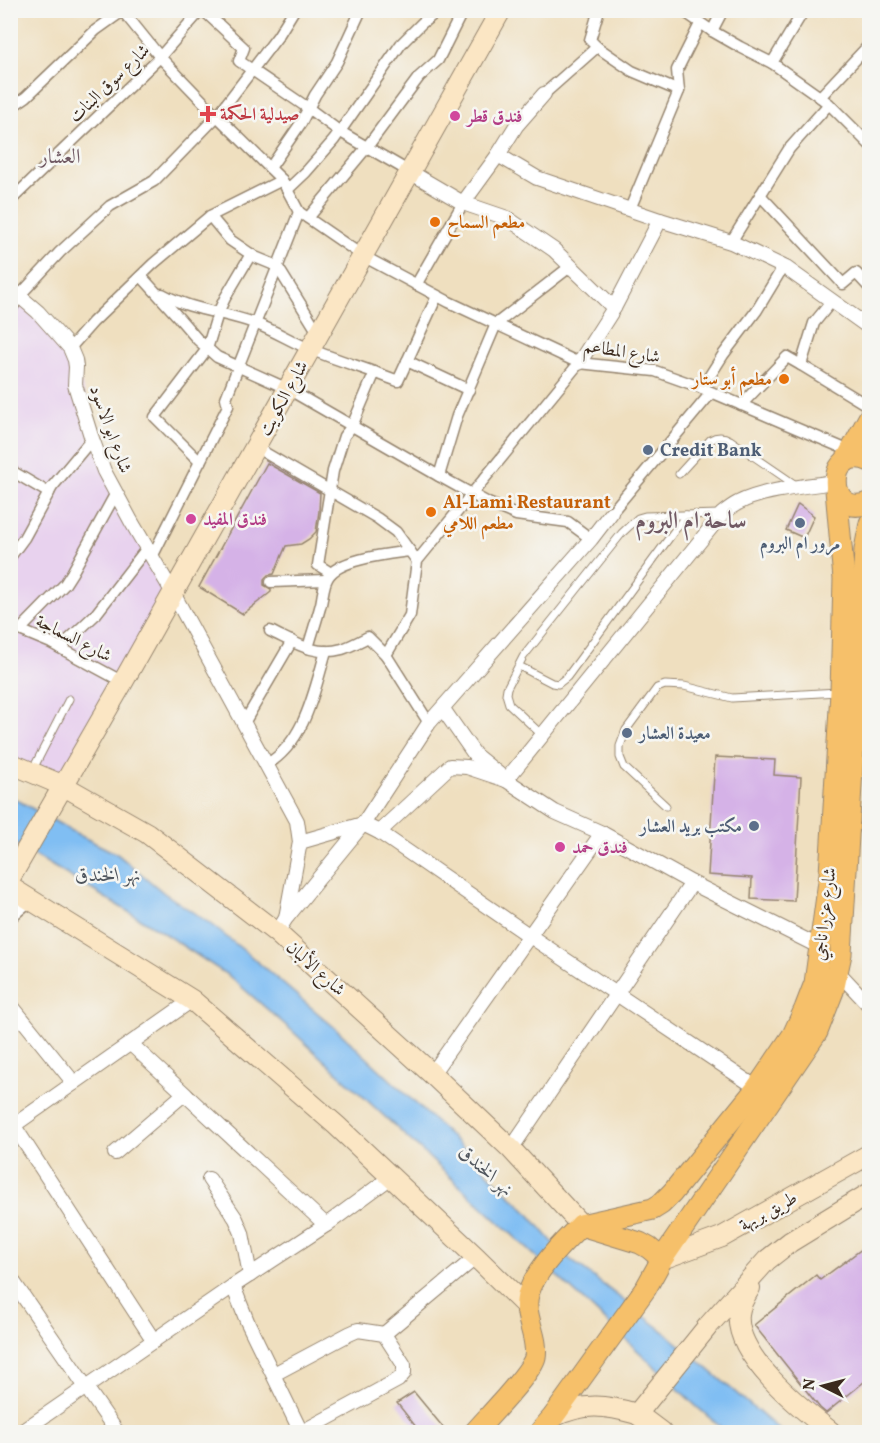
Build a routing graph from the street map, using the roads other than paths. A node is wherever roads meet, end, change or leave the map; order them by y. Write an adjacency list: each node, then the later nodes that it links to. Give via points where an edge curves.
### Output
1 (202, 10): 16 (street, شارع سوق البنات); 18 (street, via 244,48 239,61)
2 (294, 10): 18 (street)
3 (361, 10): 23 (street, via 337,62)
4 (439, 10): 25 (street, via 401,44)
5 (463, 10): 27 (street, via 438,60 419,76)
6 (501, 10): 30 (main road, شارع الكويت)
7 (596, 10): 15 (street, via 590,40)
8 (682, 10): 12 (street)
9 (723, 10): 13 (street)
10 (804, 10): 17 (street)
11 (123, 11): 16 (street); 22 (street, via 96,30)
12 (700, 24): 13 (street); 19 (street, via 677,70)
13 (712, 31): 17 (street)
14 (870, 44): 21 (street)
15 (597, 47): 19 (street, via 632,71); 20 (street)
16 (160, 57): 24 (street); 33 (street, شارع سوق البنات)
17 (772, 63): 21 (street)
18 (252, 71): 23 (street); 24 (street)
19 (679, 91): 35 (street)
20 (544, 94): 28 (street, via 516,126)
21 (825, 101): 26 (street); 32 (street)
22 (10, 108)
23 (308, 108): 25 (street); 29 (street)
24 (217, 116): 29 (street); 49 (street, via 154,181 110,206)
25 (339, 131): 27 (street); 31 (street, via 306,172)
26 (870, 146)
27 (367, 147): 30 (street); 36 (street)
28 (498, 155): 34 (street); 35 (street, via 537,178)
29 (270, 168): 31 (street)
30 (410, 172): 34 (street); 41 (main road, شارع الكويت)
31 (284, 185): 36 (street); 37 (street)
32 (760, 195): 39 (street); 47 (street, via 843,284 856,273)
33 (10, 201)
34 (463, 203): 43 (street, via 507,218); 46 (street)
35 (630, 209): 38 (street)
36 (304, 215): 41 (street, شارع المطاعم); 42 (street)
37 (210, 216): 40 (street, via 230,240); 45 (street)
38 (660, 220): 39 (street); 52 (street)
39 (731, 242): 44 (street)
40 (251, 254): 42 (street); 54 (street)
41 (363, 256): 46 (street, شارع المطاعم); 58 (main road, شارع الكويت)
42 (277, 266): 55 (street); 58 (street)
43 (571, 266): 52 (street); 56 (street)
44 (783, 267): 51 (street); 68 (street, via 758,310 723,356)
45 (141, 276): 48 (street); 59 (street)
46 (416, 285): 50 (street, شارع المطاعم)
47 (870, 288)
48 (154, 290): 54 (street, via 175,302); 60 (street)
49 (15, 292): 53 (street); 59 (street)
50 (437, 296): 56 (street, شارع المطاعم); 61 (street)
51 (832, 302): 57 (street); 63 (street, via 814,322)
52 (614, 308): 62 (street)
53 (10, 311)
54 (218, 313): 55 (street); 60 (street)
55 (255, 323): 58 (street); 64 (street)
56 (496, 324): 62 (street, شارع المطاعم); 67 (street)
57 (870, 328)
58 (315, 341): 65 (street); 66 (main road, شارع الكويت)
59 (70, 348): 73 (street, شارع ابو الاسود, via 76,367 75,385)
60 (207, 349): 64 (street); 77 (street, via 155,417)
61 (407, 361): 65 (street, via 398,381); 67 (street)
62 (579, 363): 68 (street, شارع المطاعم, via 655,371); 86 (street)
63 (801, 365): 69 (street, via 787,357); 70 (street)
64 (238, 367): 66 (street); 77 (street, via 226,398 228,406)
65 (375, 372): 72 (street)
66 (288, 389): 72 (street); 74 (main road, شارع الكويت)
67 (469, 390): 80 (street)
68 (706, 391): 69 (street, شارع المطاعم); 88 (street)
69 (741, 405): 75 (street, شارع المطاعم)
70 (870, 407)
71 (870, 416): 75 (main road)
72 (352, 426): 80 (street); 83 (street, via 338,453)
73 (92, 439): 84 (street); 85 (street, شارع ابو الاسود)
74 (255, 447): 83 (street); 99 (main road, شارع الكويت)
75 (847, 457): 76 (main road); 81 (main road, via 836,475)
76 (870, 461)
77 (200, 462): 94 (street)
78 (10, 470): 84 (street)
79 (680, 474): 82 (lane, via 710,440 722,437)
80 (439, 476): 86 (street)
81 (836, 486): 82 (street); 87 (main road, via 845,501 860,505); 110 (main road, شارع عزرا ناجي, via 844,579)
82 (800, 488): 89 (street, via 753,497)
83 (330, 491): 93 (street, via 392,528); 97 (street, via 318,565)
84 (48, 493): 95 (street)
85 (116, 493): 94 (street, شارع ابو الاسود); 100 (street, via 69,579)
86 (472, 494): 92 (street, via 516,515 568,522); 96 (street)
87 (870, 502)
88 (611, 513): 92 (street)
89 (722, 514): 90 (lane); 115 (street)
90 (686, 515): 107 (lane, via 645,516 631,524); 107 (lane, via 567,677 558,684 552,683)
91 (870, 523): 108 (main road, شارع عزرا ناجي, via 865,550)
92 (591, 539): 112 (street)
93 (410, 551): 96 (street); 97 (street, via 353,562)
94 (149, 553): 99 (street, شارع ابو الاسود); 103 (street, via 96,614)
95 (10, 557)
96 (417, 561): 106 (street, via 410,615)
97 (324, 578): 98 (street); 104 (street, via 322,602)
98 (271, 582)
99 (173, 593): 109 (main road, شارع الكويت); 113 (street, شارع ابو الاسود)
100 (16, 628): 103 (street, شارع السماجة)
101 (270, 631): 102 (street)
102 (292, 641): 104 (street); 113 (street)
103 (60, 648): 109 (street, شارع السماجة)
104 (308, 648): 105 (street)
105 (326, 651): 106 (street, via 342,649 368,637); 117 (street, via 296,737)
106 (386, 656): 114 (street)
107 (519, 666): 115 (lane, via 507,688 507,700)
108 (864, 674): 133 (main road, شارع عزرا ناجي)
109 (123, 682): 120 (main road, شارع الكويت)
110 (841, 692): 121 (lane, via 732,698 684,686 657,688 626,730 620,757 624,767); 132 (main road, شارع عزرا ناجي, via 830,874)
111 (69, 699): 118 (lane)
112 (443, 708): 114 (street); 119 (street, via 476,755)
113 (244, 723): 117 (street, شارع ابو الاسود)
114 (429, 723): 122 (street)
115 (542, 735): 119 (street)
116 (10, 763): 118 (main road, شارع الألبان)
117 (266, 765): 125 (street, شارع ابو الاسود, via 297,821)
118 (31, 772): 120 (main road, شارع الألبان)
119 (506, 780): 123 (street, via 450,766); 124 (street, via 555,812)
120 (60, 791): 126 (main road, شارع الكويت); 130 (main road, شارع الألبان, via 147,833)
121 (666, 806)
122 (363, 824): 123 (street); 125 (street); 130 (street)
123 (379, 832): 131 (street)
124 (602, 833): 127 (street); 131 (street)
125 (300, 842): 130 (street)
126 (12, 879): 128 (main road)
127 (692, 883): 132 (street); 134 (street)
128 (31, 900): 129 (street); 135 (main road)
129 (10, 918)
130 (282, 925): 139 (main road, شارع الألبان)
131 (530, 936): 134 (street); 139 (street)
132 (820, 947): 141 (main road, شارع عزرا ناجي, via 814,983 800,1022)
133 (838, 972): 137 (street); 153 (main road, شارع عزرا ناجي, via 817,1032)
134 (616, 993): 141 (street); 144 (street)
135 (192, 1000): 138 (street); 147 (main road)
136 (10, 1004): 140 (street)
137 (870, 1006)
138 (131, 1044): 140 (street); 142 (street)
139 (432, 1074): 144 (main road, شارع الألبان)
140 (74, 1083): 143 (street)
141 (757, 1088): 151 (main road, شارع عزرا ناجي, via 661,1204 646,1212)
142 (184, 1094): 145 (street); 150 (street)
143 (12, 1127): 160 (street)
144 (511, 1149): 151 (main road, شارع الألبان)
145 (115, 1153)
146 (870, 1154): 153 (main road, طريق بريهة, via 722,1237)
147 (391, 1177): 150 (street); 152 (main road)
148 (209, 1179): 155 (street, via 242,1233)
149 (870, 1193): 154 (main road, طريق بريهة)
150 (326, 1225): 155 (street)
151 (581, 1225): 153 (main road, via 640,1243); 158 (main road, via 532,1282)
152 (476, 1257): 158 (main road); 159 (street)
153 (662, 1259): 164 (main road, شارع عزرا ناجي, via 646,1288)
154 (767, 1260): 163 (main road, طريق بريهة); 170 (main road, via 743,1300 739,1315 741,1332 757,1363 801,1409)
155 (250, 1275): 157 (street)
156 (10, 1276): 162 (street)
157 (233, 1286): 160 (street); 161 (street)
158 (526, 1307): 168 (main road, via 535,1358)
159 (384, 1334): 161 (street, via 358,1330); 167 (street, via 404,1365 404,1373 398,1380)
160 (154, 1341): 162 (street)
161 (274, 1374): 167 (street)
162 (86, 1387): 165 (street); 166 (street)
163 (637, 1414): 164 (main road, via 615,1407 571,1409); 169 (main road)
164 (547, 1425)
165 (21, 1432)
166 (117, 1432)
167 (302, 1432)
168 (475, 1432)
169 (661, 1432)
170 (831, 1432)

